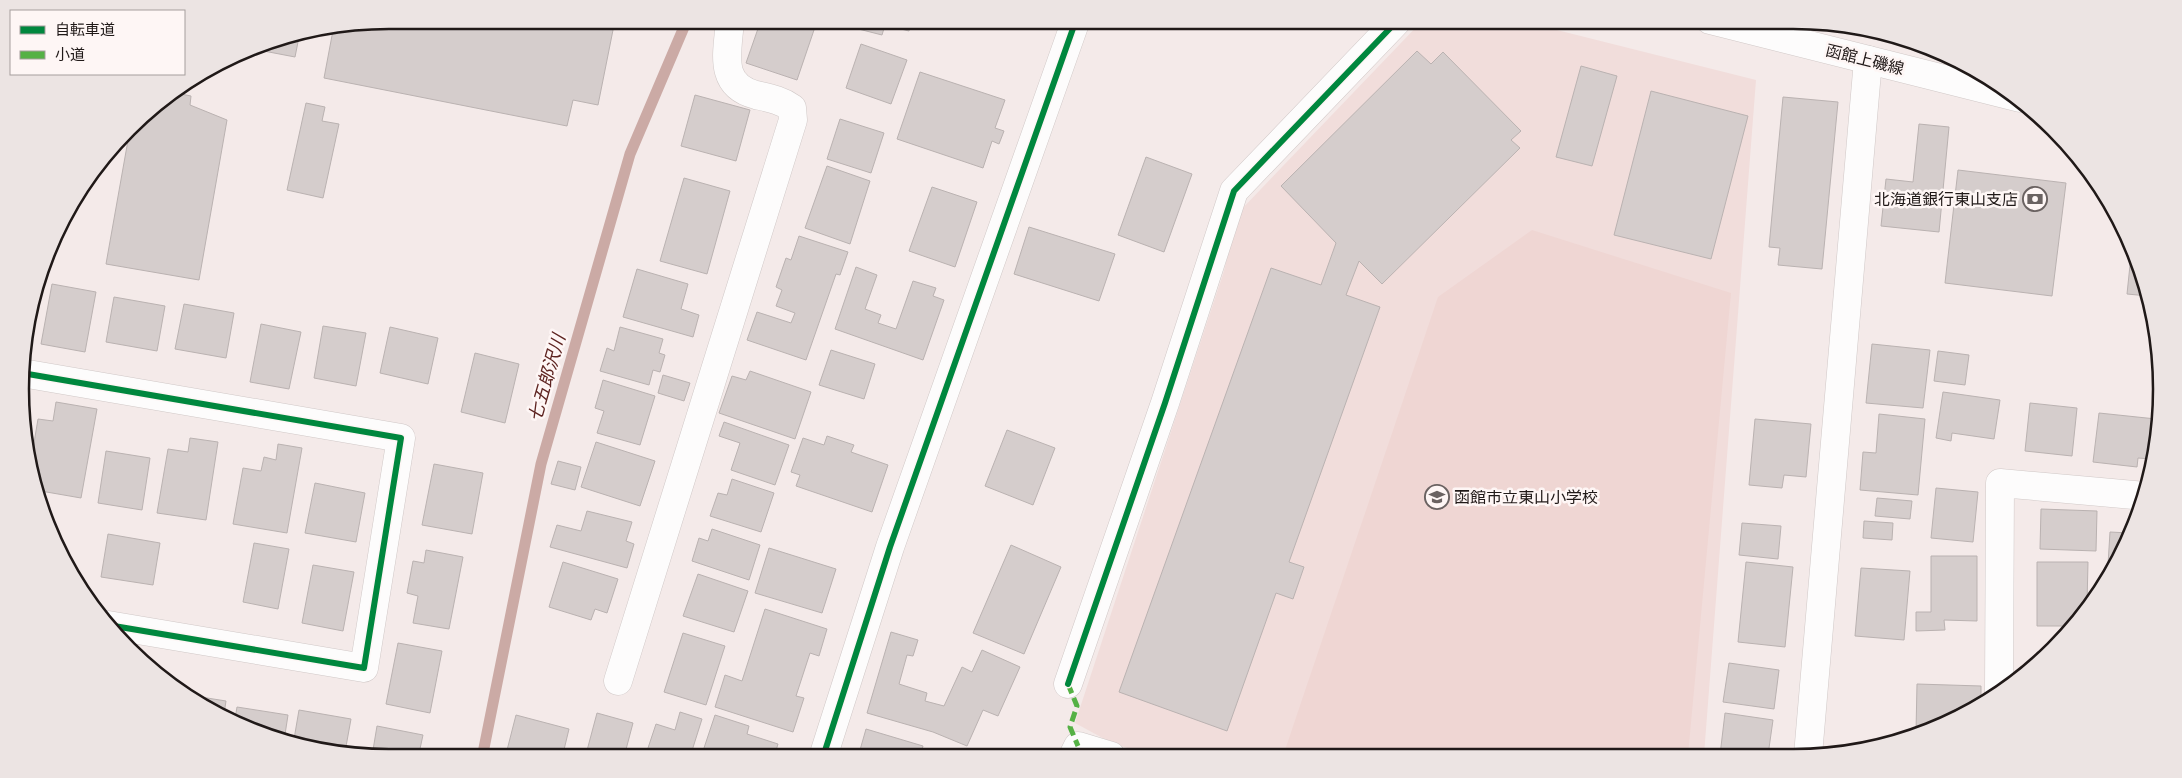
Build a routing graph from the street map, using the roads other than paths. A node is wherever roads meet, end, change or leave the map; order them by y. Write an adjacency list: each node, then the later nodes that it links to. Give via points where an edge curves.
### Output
1 (729, 29): 10 (street, via 727,66 731,81 743,91 783,102 792,108 793,120)
2 (1073, 29): 14 (street, via 896,528)
3 (1389, 29): 11 (street, via 1234,191)
4 (1746, 29): 5 (street, 函館上磯線)
5 (1868, 60): 6 (street, 函館上磯線); 13 (street)
6 (1998, 92)
7 (30, 374): 9 (street, via 401,438 364,668)
8 (2137, 495): 12 (street, via 2000,483)
9 (118, 627)
10 (618, 681)
11 (1068, 684)
12 (1999, 685)
13 (1809, 748)
14 (826, 749)
15 (1076, 749): 16 (street, via 1078,746)
16 (1088, 749)

